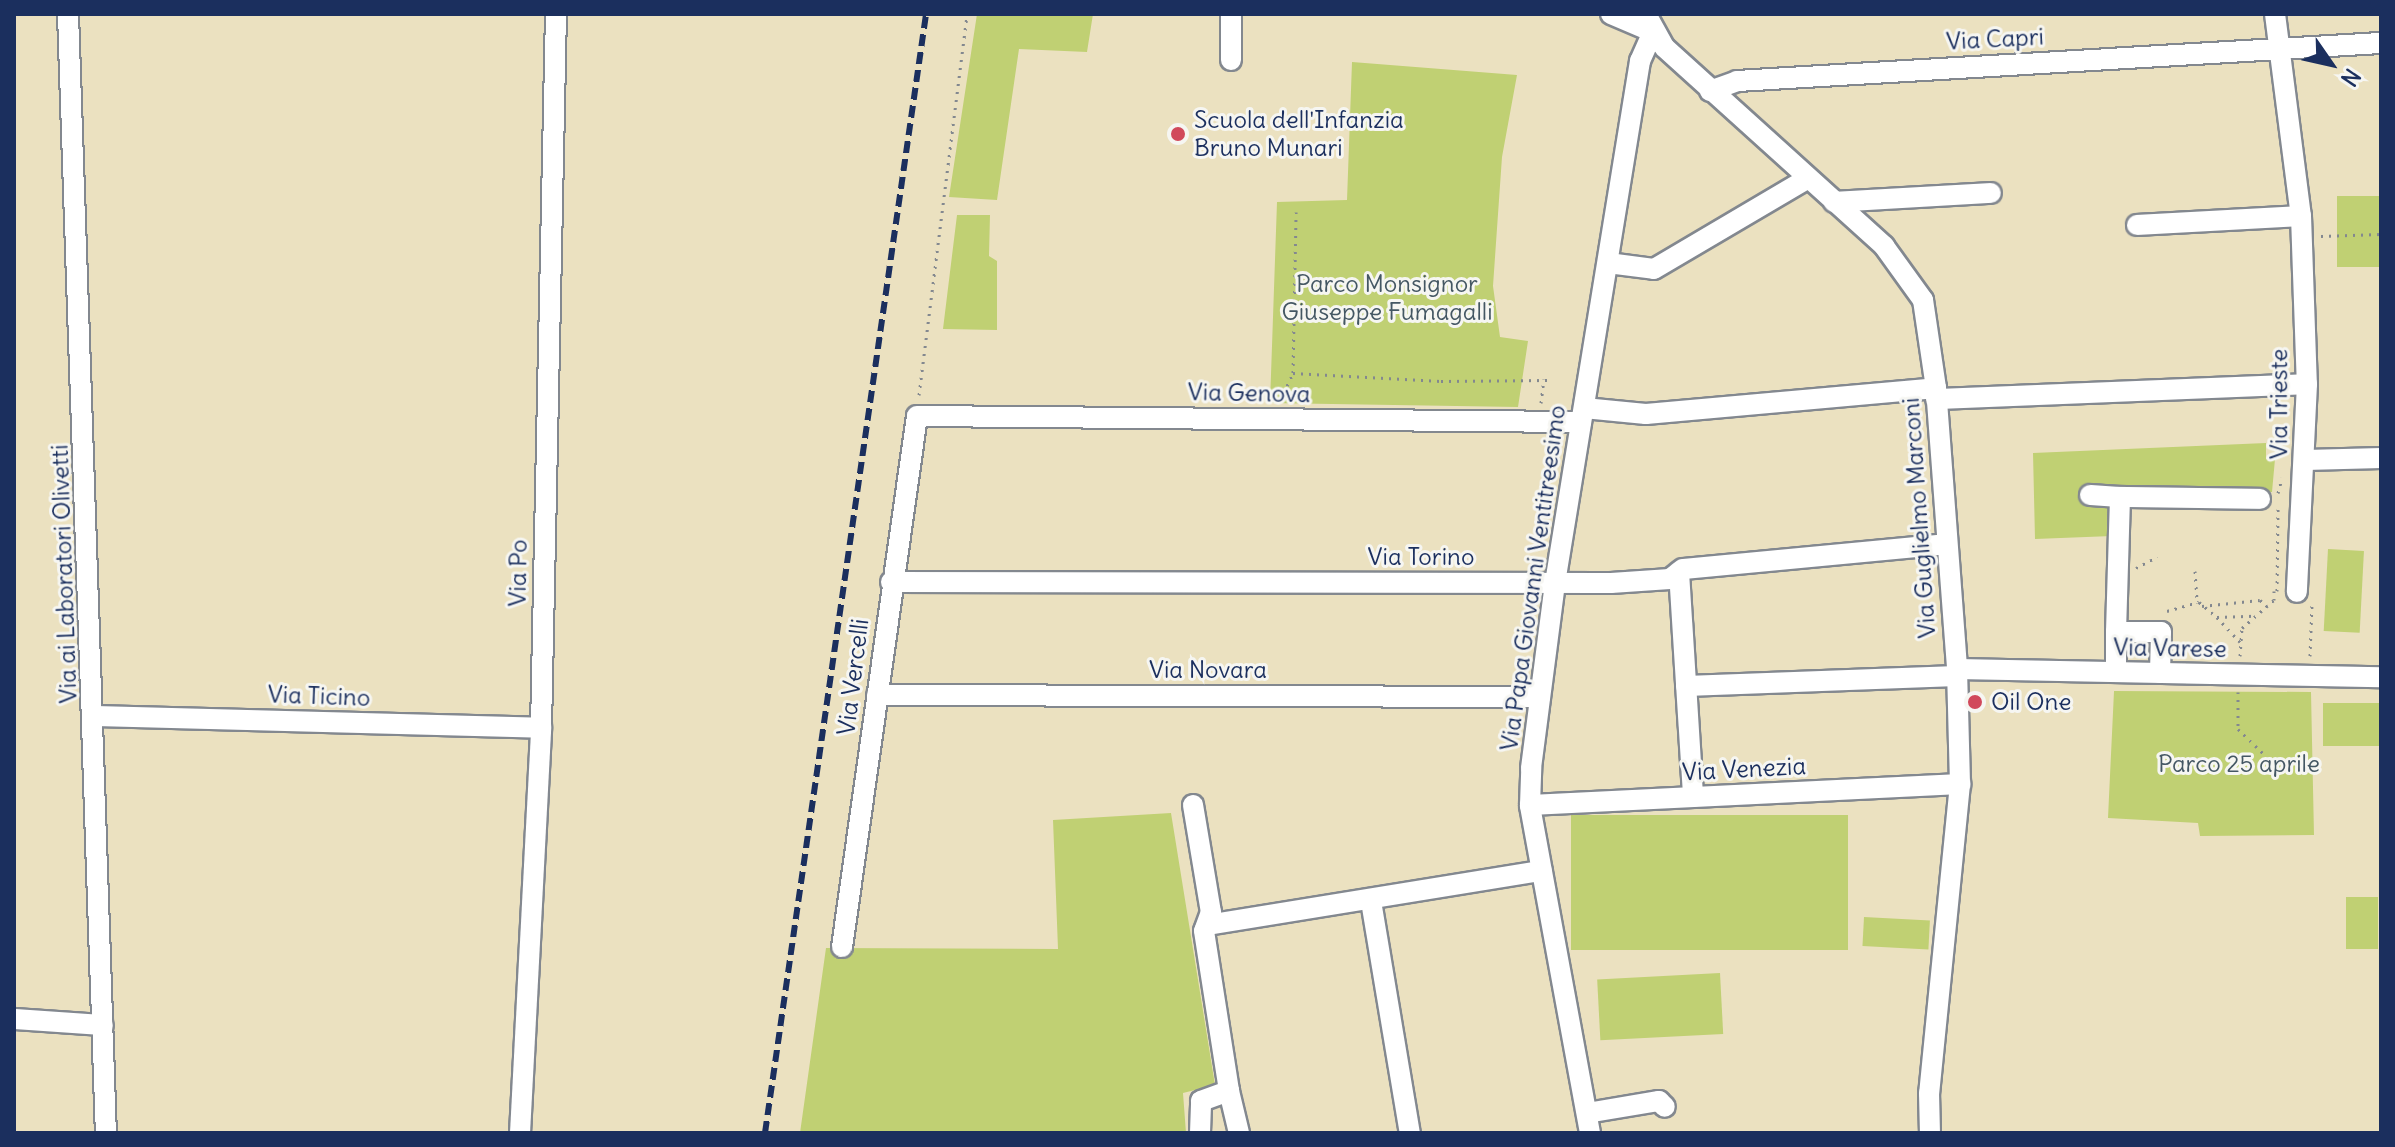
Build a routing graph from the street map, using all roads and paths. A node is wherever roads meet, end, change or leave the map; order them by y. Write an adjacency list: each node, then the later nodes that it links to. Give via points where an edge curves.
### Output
1 (68, 14): 53 (street, Via ai Laboratori Olivetti)
2 (556, 14): 54 (street, Via Po)
3 (967, 14): 26 (path)
4 (1231, 14): 10 (street)
5 (1611, 14): 7 (street)
6 (2275, 14): 9 (street, Via Trieste)
7 (1649, 23): 11 (street, Via Guglielmo Marconi); 20 (street, Via Papa Giovanni Ventitreesimo)
8 (2381, 43): 9 (street, Via Capri)
9 (2282, 47): 11 (street, Via Capri, via 1737,81); 16 (street, Via Trieste)
10 (1231, 60)
11 (1710, 91): 12 (street, Via Guglielmo Marconi)
12 (1807, 179): 14 (street, Via Guglielmo Marconi); 20 (street, via 1654,269)
13 (1991, 193): 14 (street)
14 (1834, 202): 24 (street, Via Guglielmo Marconi, via 1884,246 1916,284 1929,326)
15 (1296, 212): 21 (path)
16 (2301, 216): 17 (street); 19 (street, Via Trieste)
17 (2137, 225)
18 (2381, 234): 19 (path)
19 (2301, 237): 23 (street, Via Trieste)
20 (1608, 263): 25 (street, Via Papa Giovanni Ventitreesimo)
21 (1293, 373): 22 (path); 27 (path, via 1281,389)
22 (1548, 380)
23 (2307, 384): 24 (street, Via Genova); 29 (street, Via Trieste)
24 (1936, 394): 25 (street, Via Genova); 33 (street, Via Guglielmo Marconi)
25 (1582, 415): 27 (street, Via Genova); 37 (street, Via Papa Giovanni Ventitreesimo)
26 (917, 416): 27 (street, Via Genova); 36 (street, Via Vercelli)
27 (1276, 419)
28 (2381, 458): 29 (street)
29 (2306, 460): 38 (street, Via Trieste)
30 (2090, 495): 31 (street)
31 (2120, 497): 32 (street); 44 (street)
32 (2260, 499)
33 (1946, 544): 35 (street, Via Torino); 46 (street, Via Guglielmo Marconi)
34 (2195, 571): 39 (path)
35 (1679, 572): 37 (street, Via Torino, via 1670,579); 50 (street)
36 (891, 582): 37 (street, Via Torino); 51 (street, Via Vercelli)
37 (1555, 583): 52 (street, Via Papa Giovanni Ventitreesimo)
38 (2297, 592)
39 (2200, 604): 40 (path, via 2260,600); 41 (path); 43 (path)
40 (2267, 606)
41 (2167, 611)
42 (2254, 616): 43 (path)
43 (2217, 617): 45 (path)
44 (2116, 632): 47 (street); 48 (street, via 2161,632)
45 (2240, 642)
46 (1957, 672): 47 (street, Via Varese); 50 (street, Via Varese); 55 (street, Via Guglielmo Marconi)
47 (2116, 672): 48 (street, Via Varese)
48 (2160, 673): 49 (street, Via Varese)
49 (2381, 677)
50 (1686, 686): 56 (street)
51 (877, 695): 52 (street, Via Novara); 62 (street, Via Vercelli)
52 (1540, 697): 58 (street, Via Papa Giovanni Ventitreesimo)
53 (96, 716): 54 (street, Via Ticino); 64 (street, Via ai Laboratori Olivetti)
54 (541, 728): 69 (street, Via Po)
55 (1960, 784): 56 (street, Via Venezia); 73 (street, Via Guglielmo Marconi, via 1929,1093)
56 (1693, 797): 58 (street, Via Venezia)
57 (1193, 805): 61 (street, via 1211,912)
58 (1530, 805): 59 (street, Via Papa Giovanni Ventitreesimo)
59 (1542, 871): 60 (street); 67 (street, Via Papa Giovanni Ventitreesimo)
60 (1371, 901): 61 (street); 72 (street)
61 (1207, 925): 65 (street)
62 (842, 947)
63 (14, 1019): 64 (street)
64 (103, 1025): 68 (street, Via ai Laboratori Olivetti)
65 (1229, 1091): 70 (street, via 1201,1101); 71 (street)
66 (1665, 1107): 67 (street, via 1659,1101)
67 (1588, 1123)
68 (106, 1133)
69 (520, 1133)
70 (1200, 1133)
71 (1239, 1133)
72 (1410, 1133)
73 (1930, 1133)

